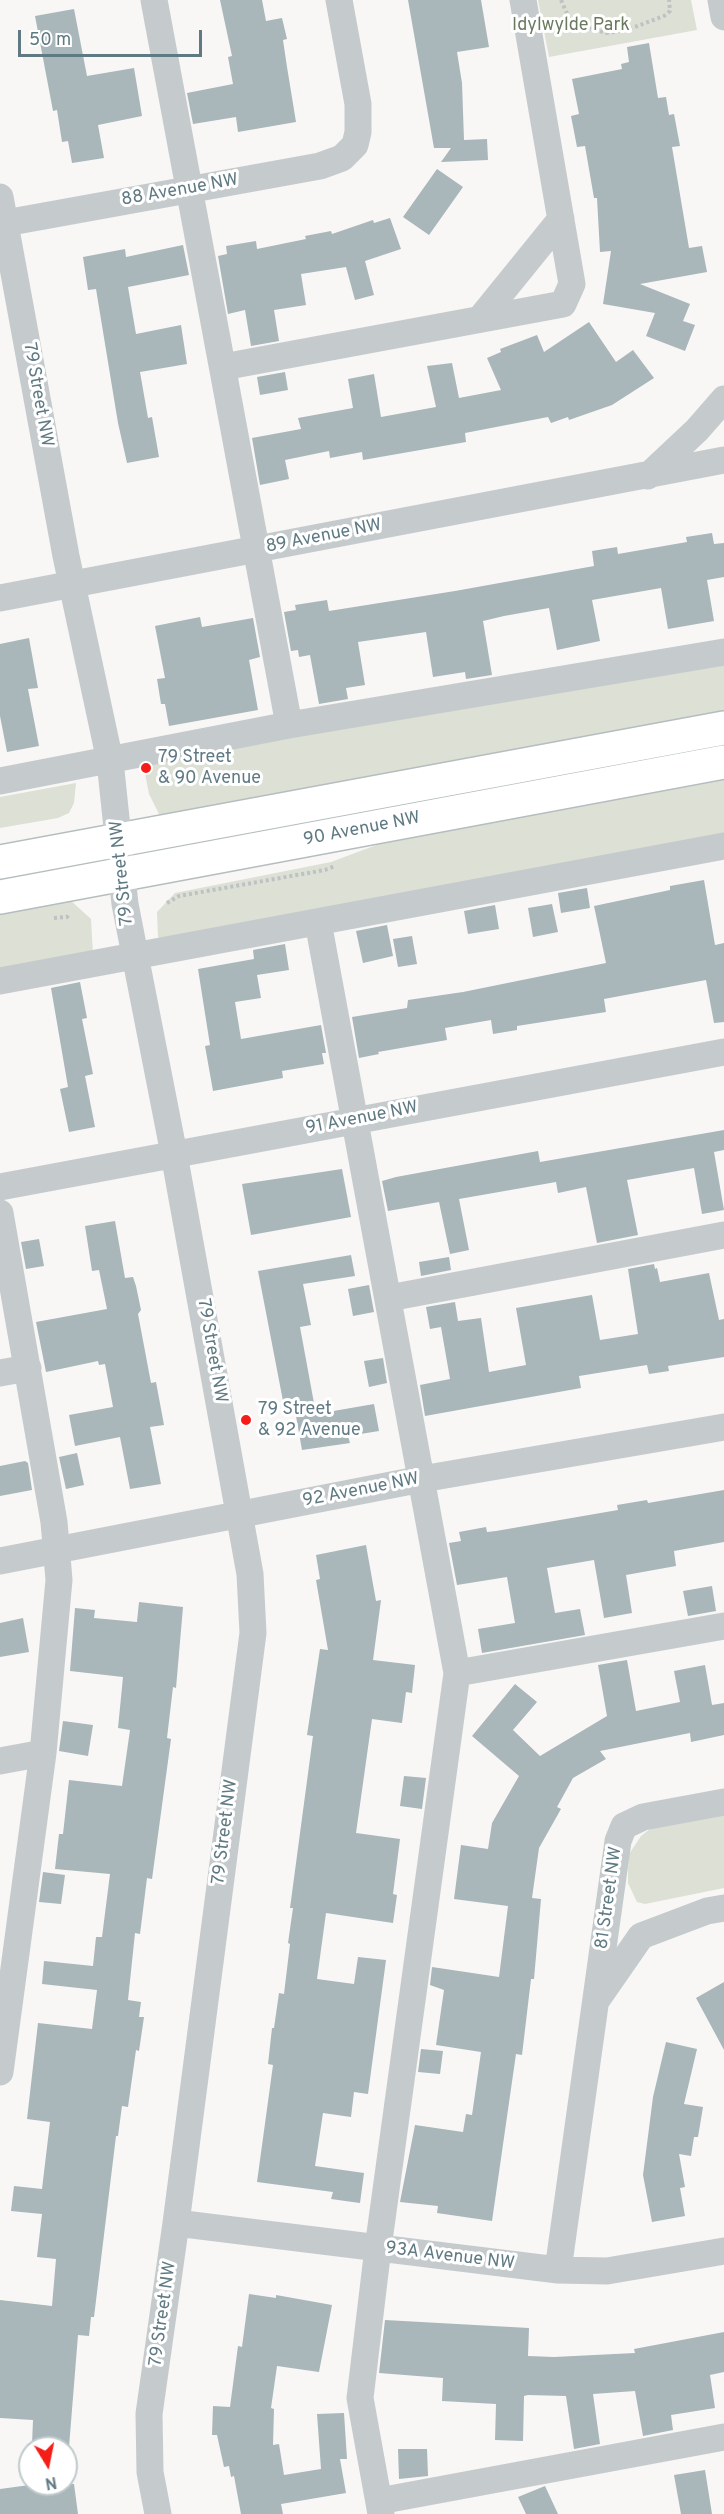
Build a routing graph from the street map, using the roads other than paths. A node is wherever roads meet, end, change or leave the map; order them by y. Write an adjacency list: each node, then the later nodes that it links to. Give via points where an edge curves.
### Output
1 (154, 0): 6 (street)
2 (339, 0): 6 (street, 88 Avenue NW, via 358,104 355,146 342,158 320,166)
3 (523, 0): 8 (street)
4 (721, 0): 5 (street)
5 (724, 17)
6 (189, 189): 7 (street, 88 Avenue NW); 10 (street)
7 (2, 214): 15 (street, 79 Street NW)
8 (561, 219): 9 (street); 9 (street, via 572,284 563,304)
9 (480, 319): 10 (street)
10 (223, 367): 14 (street)
11 (724, 399): 13 (street)
12 (724, 460): 13 (street, 89 Avenue NW)
13 (648, 476): 14 (street, 89 Avenue NW)
14 (255, 550): 15 (street, 89 Avenue NW); 18 (street)
15 (72, 584): 16 (street, 89 Avenue NW); 20 (street, 79 Street NW)
16 (0, 598)
17 (724, 652): 18 (street)
18 (289, 725): 20 (street)
19 (724, 728): 23 (main road, 90 Avenue NW)
20 (110, 761): 22 (street); 23 (street, 79 Street NW)
21 (724, 762): 26 (main road, 90 Avenue NW)
22 (0, 781)
23 (119, 841): 25 (main road, 90 Avenue NW); 26 (street, 79 Street NW)
24 (724, 846): 28 (street)
25 (0, 862)
26 (122, 874): 27 (main road, 90 Avenue NW); 29 (street, 79 Street NW)
27 (0, 897)
28 (318, 922): 29 (street); 32 (street)
29 (134, 955): 30 (street); 33 (street, 79 Street NW)
30 (0, 981)
31 (724, 1052): 32 (street, 91 Avenue NW)
32 (356, 1120): 33 (street, 91 Avenue NW); 37 (street)
33 (174, 1154): 34 (street, 91 Avenue NW); 42 (street, 79 Street NW)
34 (0, 1186)
35 (0, 1213): 38 (street)
36 (724, 1235): 37 (street)
37 (389, 1298): 41 (street)
38 (28, 1368): 39 (street); 43 (street)
39 (0, 1373)
40 (724, 1427): 41 (street, 92 Avenue NW)
41 (422, 1479): 42 (street, 92 Avenue NW); 46 (street)
42 (240, 1514): 43 (street, 92 Avenue NW); 53 (street, 79 Street NW, via 250,1574 253,1633)
43 (56, 1550): 44 (street, 92 Avenue NW); 47 (street, via 59,1580)
44 (0, 1561)
45 (724, 1626): 46 (street)
46 (458, 1673): 54 (street)
47 (43, 1753): 48 (street); 52 (street)
48 (0, 1761)
49 (724, 1802): 51 (street, 81 Street NW, via 643,1817 624,1826 618,1841)
50 (724, 1908): 51 (street, 81 Street NW, via 641,1936)
51 (595, 2002): 56 (street, 81 Street NW)
52 (0, 2072)
53 (176, 2223): 54 (street, 93A Avenue NW); 59 (street, 79 Street NW, via 149,2414 150,2472)
54 (378, 2248): 56 (street, 93A Avenue NW); 58 (street, via 360,2398)
55 (724, 2251): 56 (street, 93A Avenue NW, via 607,2271)
56 (558, 2270)
57 (724, 2437): 58 (street)
58 (380, 2507)
59 (158, 2514)

